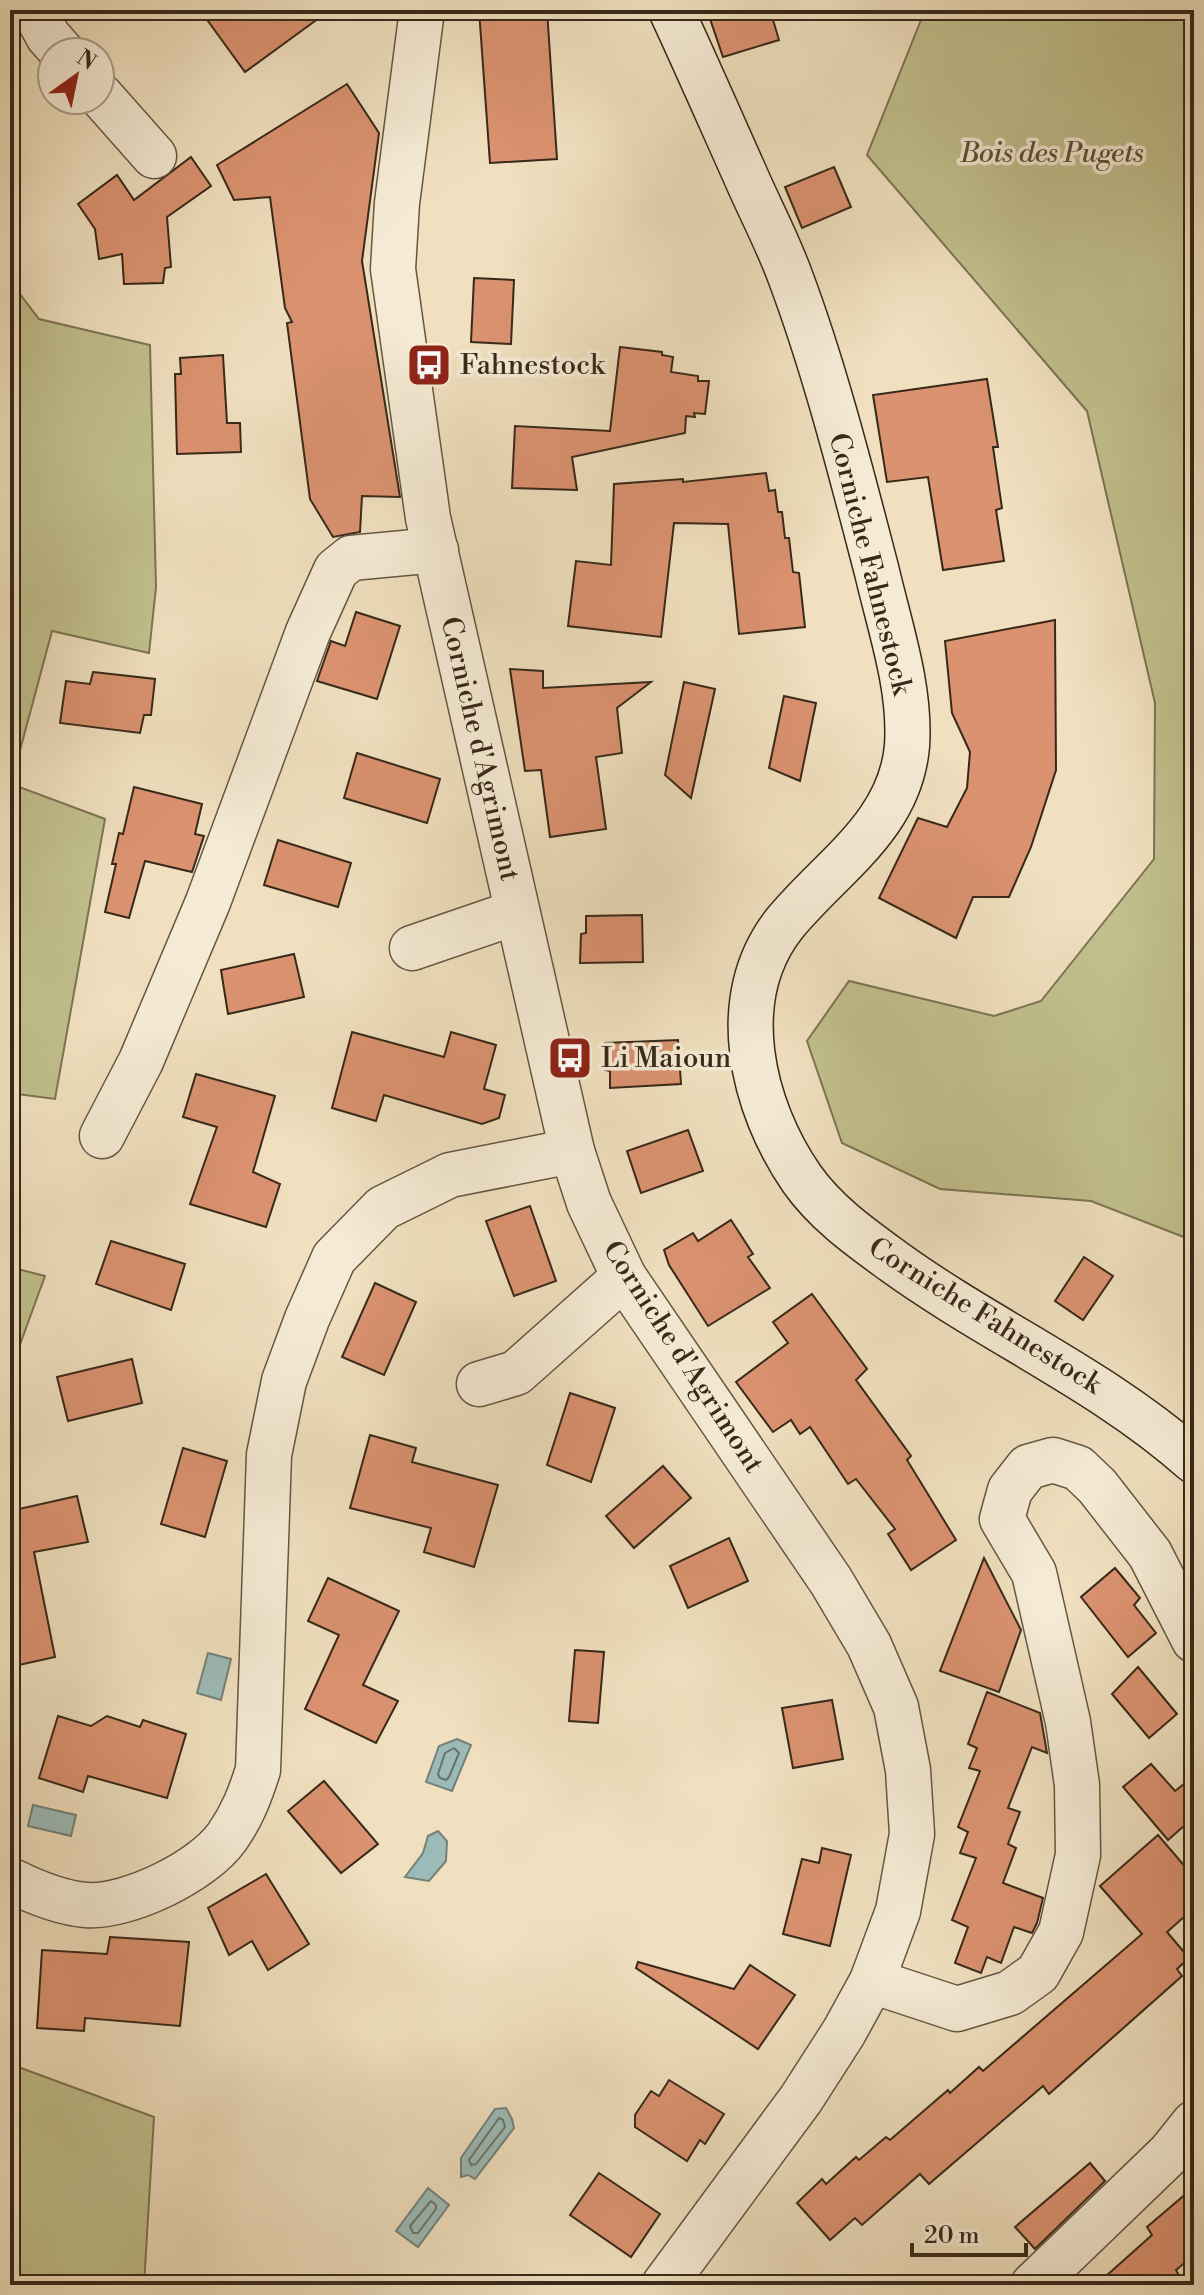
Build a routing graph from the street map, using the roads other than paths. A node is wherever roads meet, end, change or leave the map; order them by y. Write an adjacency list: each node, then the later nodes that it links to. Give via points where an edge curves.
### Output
1 (34, 10): 4 (street)
2 (422, 10): 7 (street, Corniche d'Agrimont, via 393,269)
3 (671, 10): 14 (street, Corniche Fahnestock, via 790,275 871,549 907,714 901,778 885,813 781,928 767,953 751,1013 761,1097 802,1179 847,1227 918,1279 1115,1398)
4 (48, 36)
5 (116, 113): 6 (street)
6 (154, 156)
7 (436, 550): 8 (street, Corniche d'Agrimont); 10 (street, via 351,558 336,570 208,902 141,1061)
8 (517, 912): 9 (street); 11 (street, Corniche d'Agrimont)
9 (412, 948)
10 (102, 1136)
11 (572, 1151): 12 (street, Corniche d'Agrimont, via 589,1203); 16 (street, via 450,1175 383,1208 334,1258 284,1381 269,1455 258,1770 246,1807 225,1840 190,1870 140,1896 87,1905 33,1892)
12 (624, 1277): 13 (street, via 516,1373); 17 (street, Corniche d'Agrimont, via 831,1581 869,1645 896,1707 908,1770 912,1834 898,1911)
13 (479, 1384)
14 (1194, 1461)
15 (1194, 1640): 17 (street, via 1150,1554 1097,1486 1078,1468 1053,1460 1028,1467 1010,1490 1002,1519 1034,1573 1077,1785 1078,1855 1061,1932 1038,1973 1010,1993 957,2009)
16 (10, 1880)
17 (872, 1981): 19 (street, Corniche d'Agrimont, via 801,2099)
18 (1194, 2123): 20 (street, via 1170,2153)
19 (664, 2285)
20 (1033, 2285)

